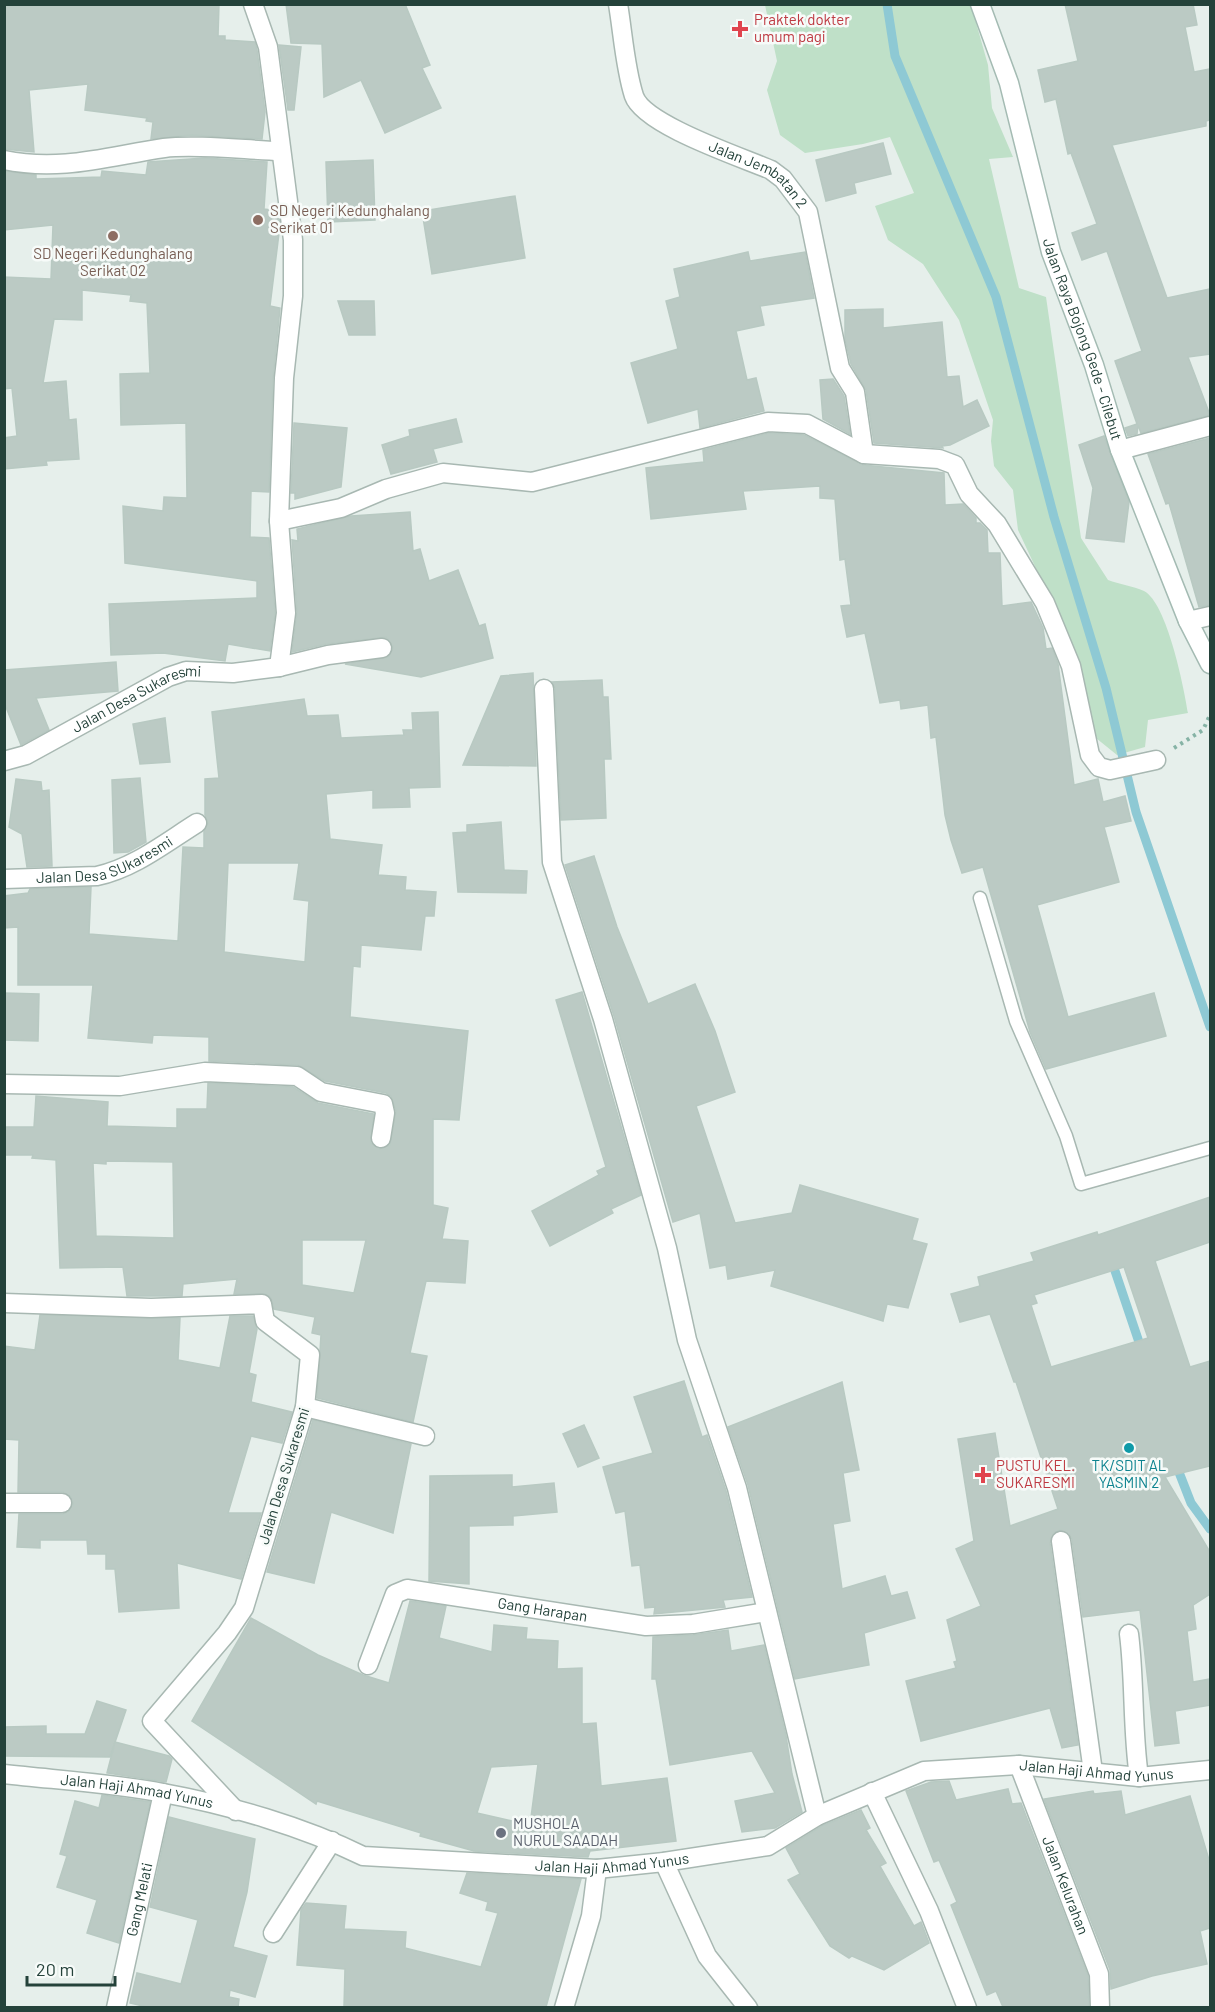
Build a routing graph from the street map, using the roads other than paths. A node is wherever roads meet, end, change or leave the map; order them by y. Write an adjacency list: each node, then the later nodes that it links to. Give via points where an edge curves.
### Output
1 (253, 4): 4 (street, via 268,47)
2 (618, 4): 8 (street, Jalan Jembatan 2, via 634,97 642,111 669,127 771,170 783,179 808,212 840,369 855,392)
3 (980, 4): 7 (street, Jalan Raya Bojong Gede - Cilebut, via 1009,83 1051,252 1094,365)
4 (280, 151): 5 (street, via 167,148 94,162); 9 (street, via 291,214 294,266 284,378)
5 (4, 160)
6 (1210, 426): 7 (street)
7 (1120, 450): 11 (street, Jalan Raya Bojong Gede - Cilebut)
8 (864, 454): 9 (street, via 807,424 768,422 532,483 443,473 386,489 341,508); 17 (street, via 939,459 955,465 969,494 997,524 1037,586 1071,666 1090,755 1099,767 1110,770)
9 (279, 521): 14 (street, via 286,613)
10 (1210, 616): 11 (street)
11 (1188, 621): 13 (street, Jalan Raya Bojong Gede - Cilebut)
12 (382, 648): 14 (street, Jalan Desa Sukaresmi)
13 (1210, 664)
14 (279, 667): 16 (street, Jalan Desa Sukaresmi, via 233,673 186,671 168,677 26,755)
15 (544, 689): 30 (street, via 552,862 603,1019 667,1248 687,1340 737,1488)
16 (4, 761)
17 (1153, 761)
18 (197, 823): 19 (street, Jalan Desa SUkaresmi, via 127,867 110,873)
19 (4, 879)
20 (980, 898): 23 (lane, via 1016,1022 1066,1136 1081,1184)
21 (4, 1084): 22 (street, via 120,1086 205,1072 297,1076 321,1092 383,1104)
22 (381, 1138)
23 (1210, 1148)
24 (4, 1303): 25 (street, Jalan Desa Sukaresmi, via 151,1308 262,1304 265,1321 310,1355)
25 (305, 1407): 26 (street); 40 (street, Jalan Desa Sukaresmi, via 244,1608 152,1721)
26 (425, 1436)
27 (4, 1503): 28 (street)
28 (62, 1503)
29 (1061, 1541): 35 (street)
30 (767, 1612): 32 (street, Gang Harapan, via 693,1624 646,1626 407,1589 395,1594); 41 (street)
31 (1129, 1634): 37 (street, via 1133,1737)
32 (368, 1665)
33 (1018, 1765): 35 (street, Jalan Haji Ahmad Yunus); 38 (street, Jalan Haji Ahmad Yunus, via 924,1771); 50 (street, Jalan Kelurahan, via 1099,1974)
34 (1210, 1770): 37 (street, Jalan Haji Ahmad Yunus)
35 (1093, 1772): 37 (street, Jalan Haji Ahmad Yunus)
36 (4, 1774): 39 (street, Jalan Haji Ahmad Yunus)
37 (1139, 1777)
38 (872, 1792): 41 (street, Jalan Haji Ahmad Yunus); 49 (street, via 929,1911)
39 (163, 1793): 40 (street, Jalan Haji Ahmad Yunus); 46 (street, Gang Melati)
40 (236, 1811): 42 (street, Jalan Haji Ahmad Yunus)
41 (817, 1816): 43 (street, Jalan Haji Ahmad Yunus, via 768,1846)
42 (332, 1841): 44 (street, Jalan Haji Ahmad Yunus, via 363,1857); 45 (street)
43 (664, 1862): 44 (street, Jalan Haji Ahmad Yunus); 48 (street, via 707,1956)
44 (597, 1869): 47 (street, via 591,1916)
45 (273, 1933)
46 (116, 2007)
47 (564, 2007)
48 (748, 2007)
49 (967, 2007)
50 (1100, 2007)

